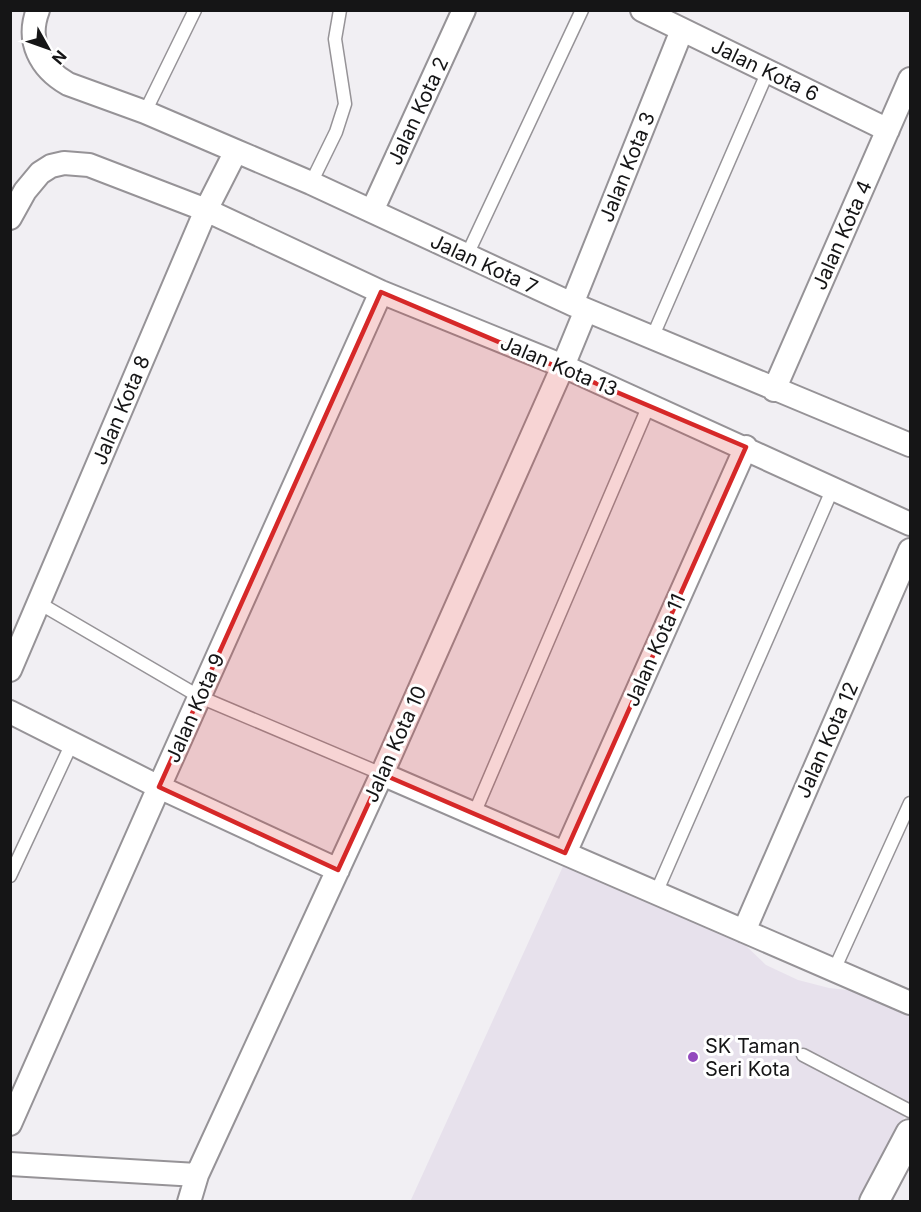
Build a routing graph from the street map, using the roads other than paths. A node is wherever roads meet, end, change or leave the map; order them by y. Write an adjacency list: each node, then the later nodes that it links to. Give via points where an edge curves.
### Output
1 (38, 10): 10 (street, Jalan Kota 7, via 33,23 35,43 41,61 59,79)
2 (195, 10): 10 (lane)
3 (340, 10): 13 (lane, via 335,39 345,104)
4 (464, 10): 15 (street, Jalan Kota 2)
5 (582, 10): 17 (lane)
6 (642, 10): 7 (street, Jalan Kota 6)
7 (682, 30): 8 (street, Jalan Kota 6); 19 (street, Jalan Kota 3)
8 (768, 71): 11 (street, Jalan Kota 6); 20 (lane)
9 (910, 79): 11 (street, Jalan Kota 4)
10 (145, 112): 12 (street, Jalan Kota 7)
11 (888, 130): 22 (street, Jalan Kota 4)
12 (236, 151): 13 (street, Jalan Kota 7); 14 (street, Jalan Kota 8)
13 (311, 183): 15 (street, Jalan Kota 7)
14 (206, 210): 16 (street, Jalan Kota 13, via 89,165 64,163 51,165 31,181); 18 (street, Jalan Kota 13); 29 (street, Jalan Kota 8)
15 (372, 211): 17 (street, Jalan Kota 7)
16 (10, 218)
17 (467, 255): 19 (street, Jalan Kota 7)
18 (381, 292): 21 (street, Jalan Kota 13); 31 (street, Jalan Kota 9)
19 (579, 307): 20 (street, Jalan Kota 7); 21 (street, Jalan Kota 10)
20 (652, 339): 22 (street, Jalan Kota 7)
21 (563, 366): 23 (street, Jalan Kota 13); 34 (street, Jalan Kota 10)
22 (774, 390): 24 (street, Jalan Kota 7)
23 (649, 405): 25 (street, Jalan Kota 13); 37 (lane)
24 (907, 440)
25 (746, 447): 26 (street, Jalan Kota 13); 38 (street, Jalan Kota 11)
26 (833, 488): 27 (street, Jalan Kota 13); 41 (lane)
27 (910, 524)
28 (910, 550): 42 (street, Jalan Kota 12)
29 (39, 603): 30 (street, Jalan Kota 8); 31 (lane)
30 (10, 670)
31 (200, 697): 34 (lane); 35 (street, Jalan Kota 9)
32 (10, 712): 33 (street)
33 (72, 743): 35 (street); 40 (lane)
34 (382, 774): 37 (street); 39 (street, Jalan Kota 10)
35 (159, 787): 39 (street); 47 (street, Jalan Kota 9)
36 (910, 803): 43 (lane)
37 (474, 814): 38 (street)
38 (565, 853): 41 (street)
39 (338, 870): 50 (street, Jalan Kota 10)
40 (10, 876)
41 (656, 893): 42 (street)
42 (744, 931): 43 (street)
43 (834, 970): 44 (street)
44 (910, 1003)
45 (803, 1054): 46 (lane)
46 (910, 1111)
47 (10, 1124)
48 (910, 1134): 52 (street)
49 (10, 1164): 50 (street)
50 (197, 1175): 51 (street, Jalan Kota 10)
51 (189, 1202)
52 (874, 1202)

